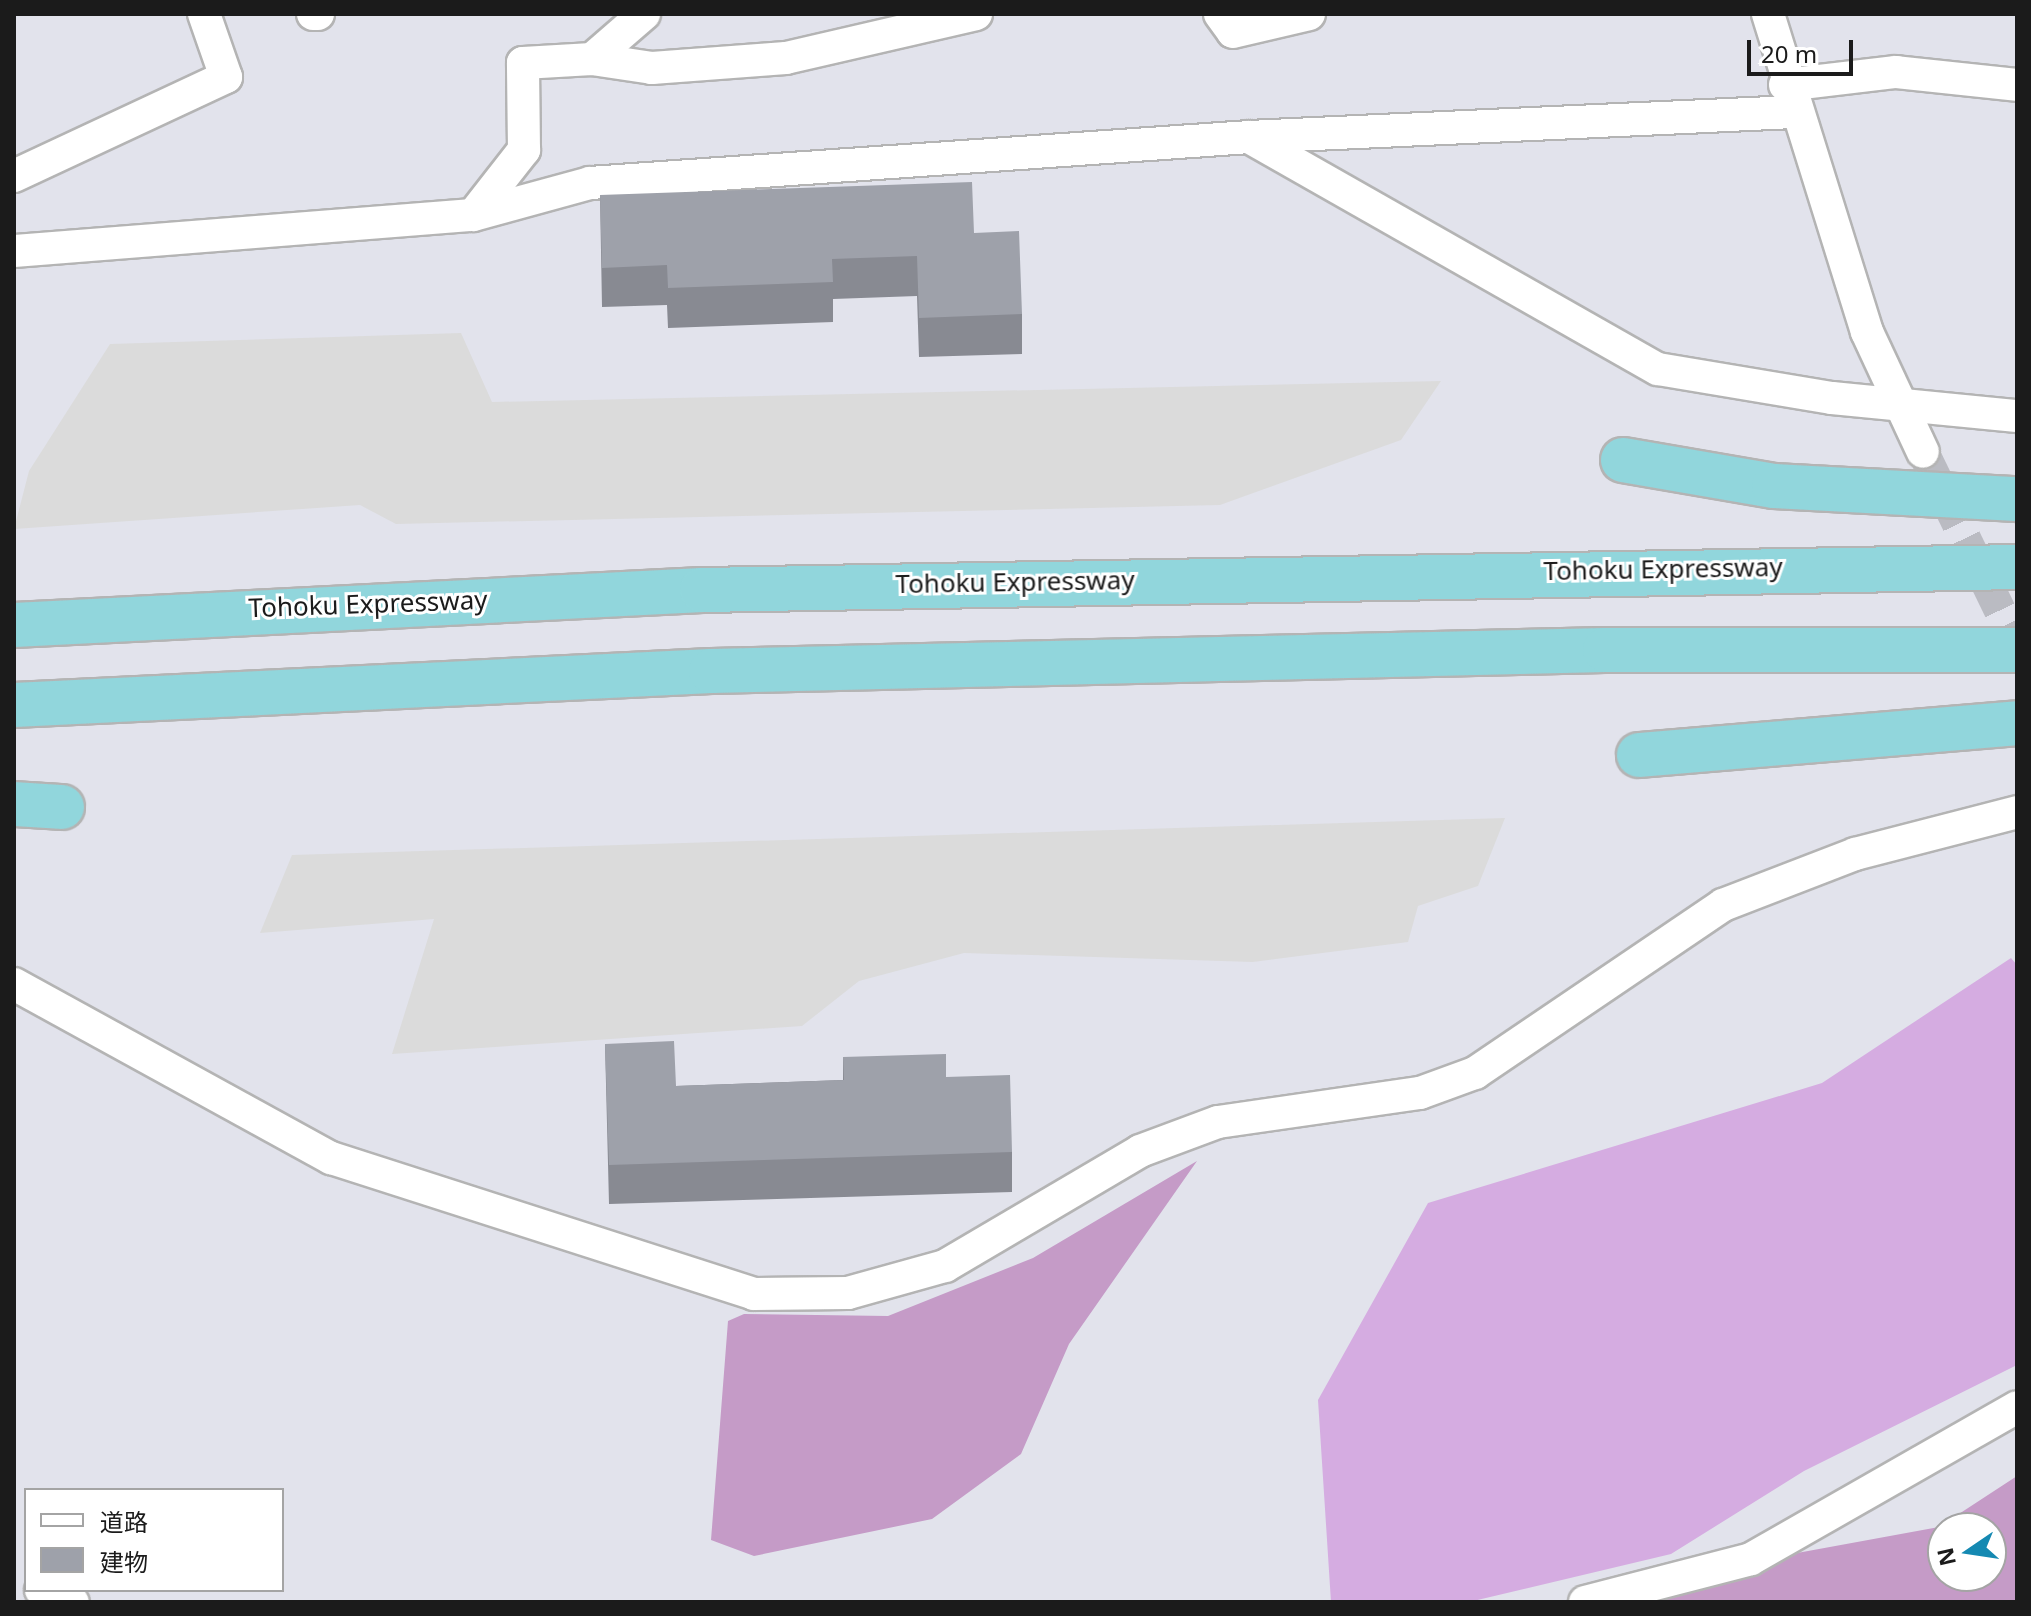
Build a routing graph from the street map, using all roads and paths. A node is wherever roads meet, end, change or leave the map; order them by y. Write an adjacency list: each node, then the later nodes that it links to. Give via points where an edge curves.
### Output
1 (204, 14): 11 (street, via 226,77)
2 (644, 14): 7 (street)
3 (976, 14): 7 (street, via 786,58 652,68)
4 (1220, 14): 5 (street, via 1233,32)
5 (1309, 14)
6 (1768, 14): 9 (street)
7 (592, 59): 12 (street, via 523,63 524,150)
8 (2017, 85): 9 (street, via 1896,72)
9 (1790, 98): 10 (street); 14 (street, via 1867,332)
10 (1249, 137): 12 (street, via 590,183); 14 (street, via 1658,369)
11 (14, 176)
12 (473, 215): 13 (street)
13 (16, 246)
14 (1899, 404): 15 (street); 16 (street)
15 (2017, 416)
16 (1923, 452)
17 (1623, 460): 18 (highway, via 1774,486)
18 (2017, 499)
19 (2017, 567): 20 (highway, Tohoku Expressway, via 702,590)
20 (14, 625)
21 (2017, 650): 22 (highway, via 1605,650 711,671)
22 (14, 705)
23 (2017, 723): 24 (highway)
24 (1639, 755)
25 (14, 804): 26 (highway)
26 (62, 807)
27 (2017, 812): 28 (street, via 1855,854 1723,905 1475,1073 1420,1093 1218,1122 1140,1151 945,1266 848,1293 754,1294 331,1158)
28 (14, 984)
29 (2017, 1407): 32 (street, via 1751,1559)
30 (46, 1592): 31 (street)
31 (73, 1602)
32 (1585, 1602)

